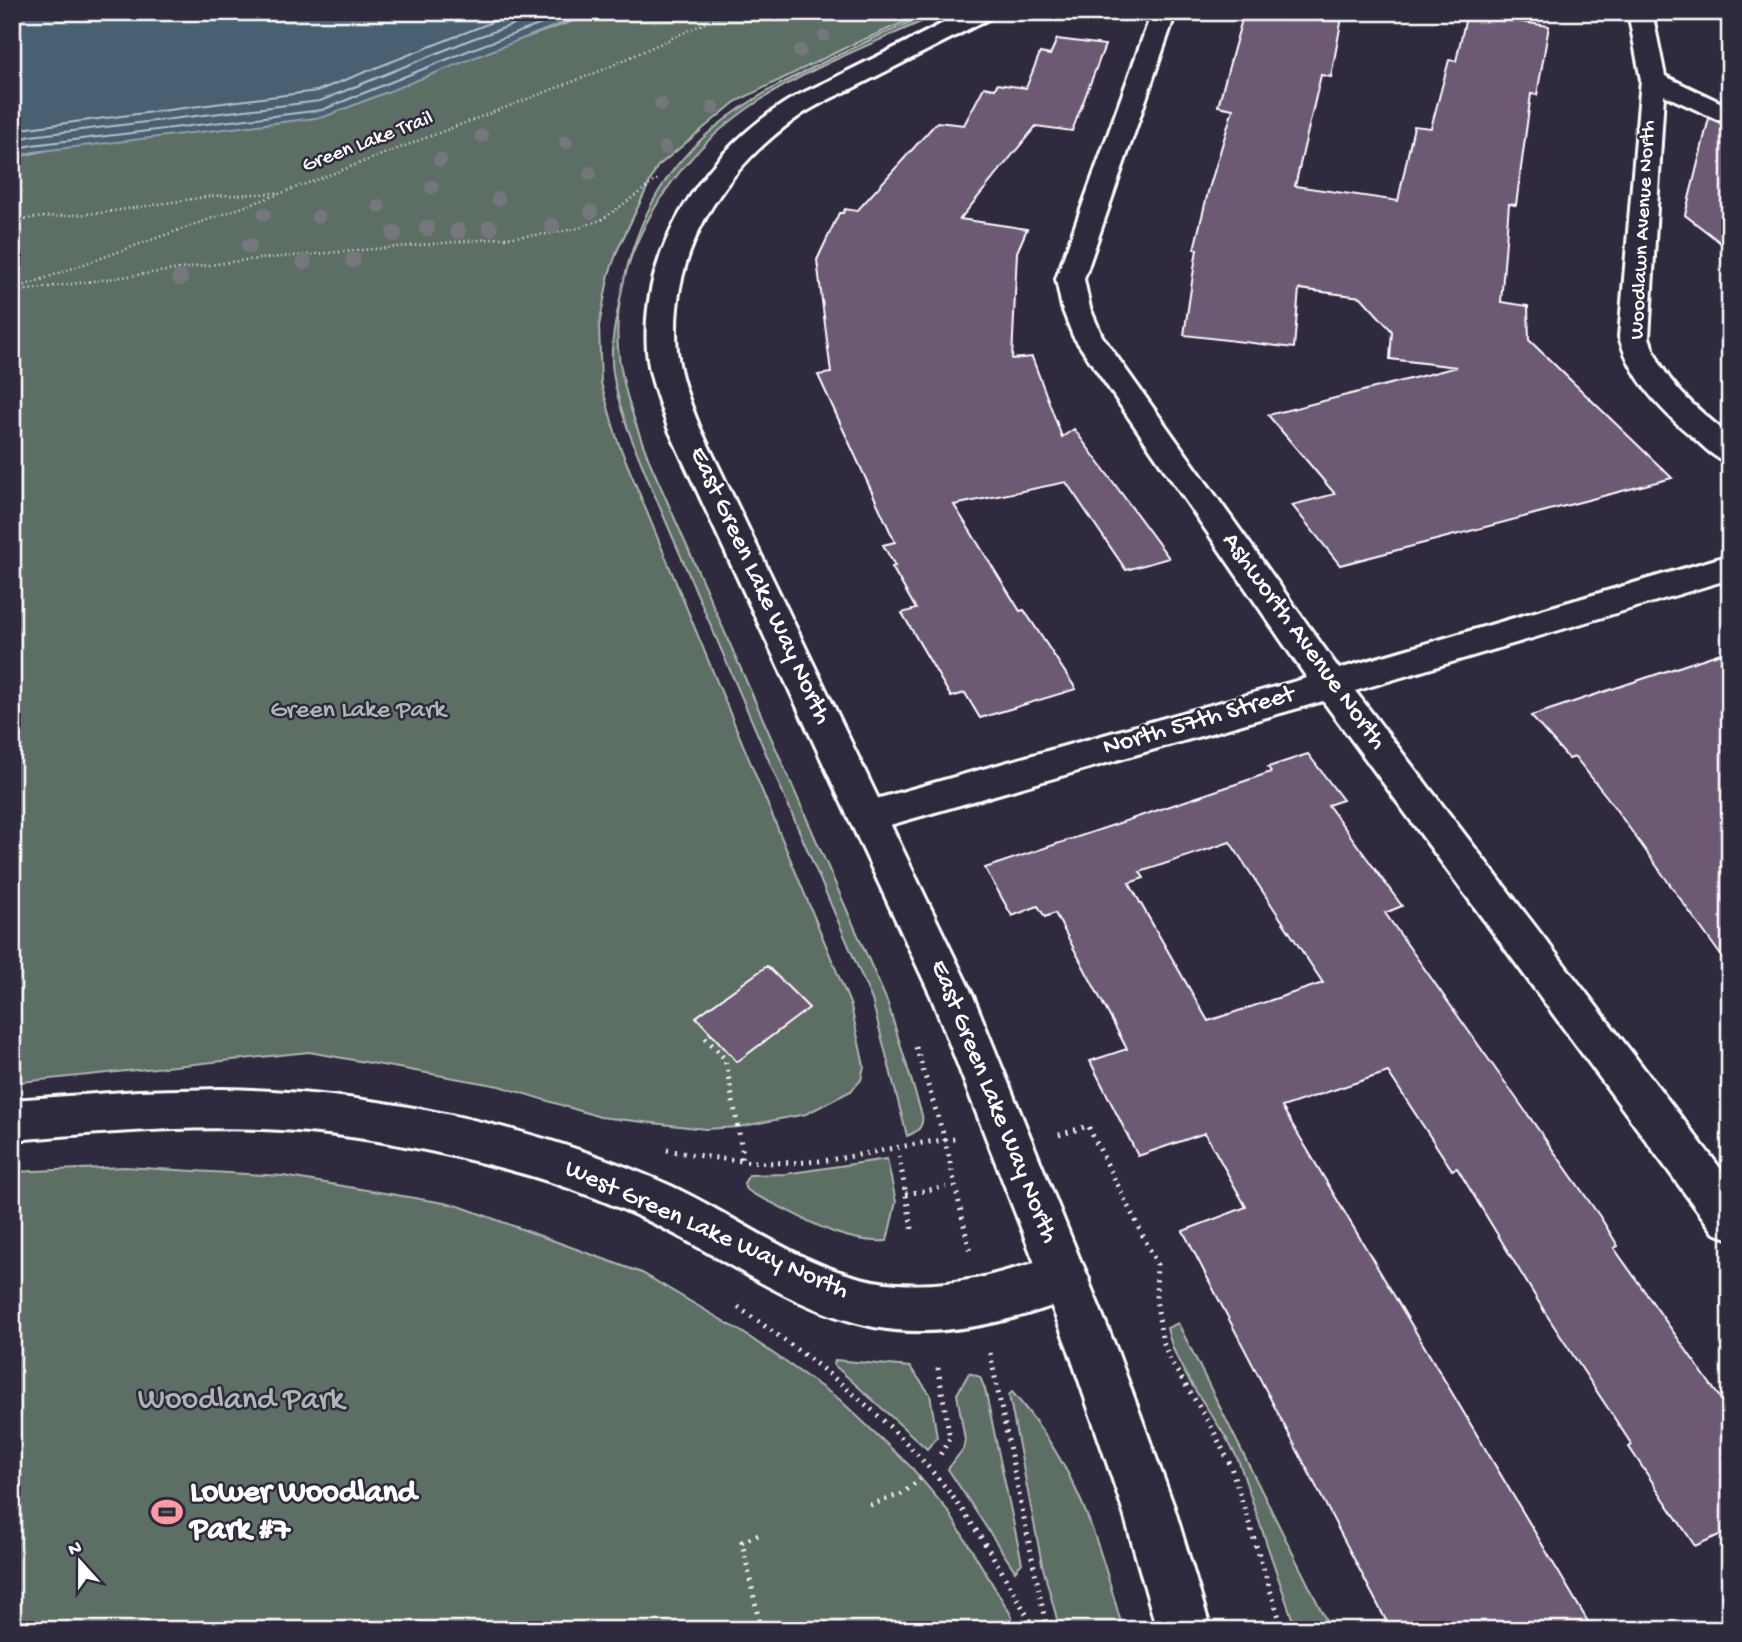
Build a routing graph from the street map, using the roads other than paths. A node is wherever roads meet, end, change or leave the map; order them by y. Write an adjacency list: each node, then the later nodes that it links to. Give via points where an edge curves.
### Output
1 (984, 12): 9 (street, East Green Lake Way North, via 818,95 745,146 695,208 674,252 663,299 666,376 681,419)
2 (1164, 12): 8 (street, Ashworth Avenue North, via 1070,279 1076,308 1088,336)
3 (1640, 12): 4 (street, Woodlawn Avenue North)
4 (1653, 79): 5 (street); 6 (street, Woodlawn Avenue North, via 1634,337 1653,381)
5 (1730, 117)
6 (1730, 453)
7 (1730, 567): 8 (street, North 57th Street)
8 (1331, 685): 9 (street, North 57th Street); 11 (street, Ashworth Avenue North)
9 (869, 816): 12 (street, East Green Lake Way North, via 952,996)
10 (12, 1120): 12 (street, West Green Lake Way North, via 175,1110 349,1116 507,1149 566,1168 696,1221 755,1256 830,1291 877,1304 928,1308 980,1302)
11 (1730, 1218)
12 (1065, 1279): 13 (street, East Green Lake Way North, via 1148,1507)
13 (1184, 1630)

